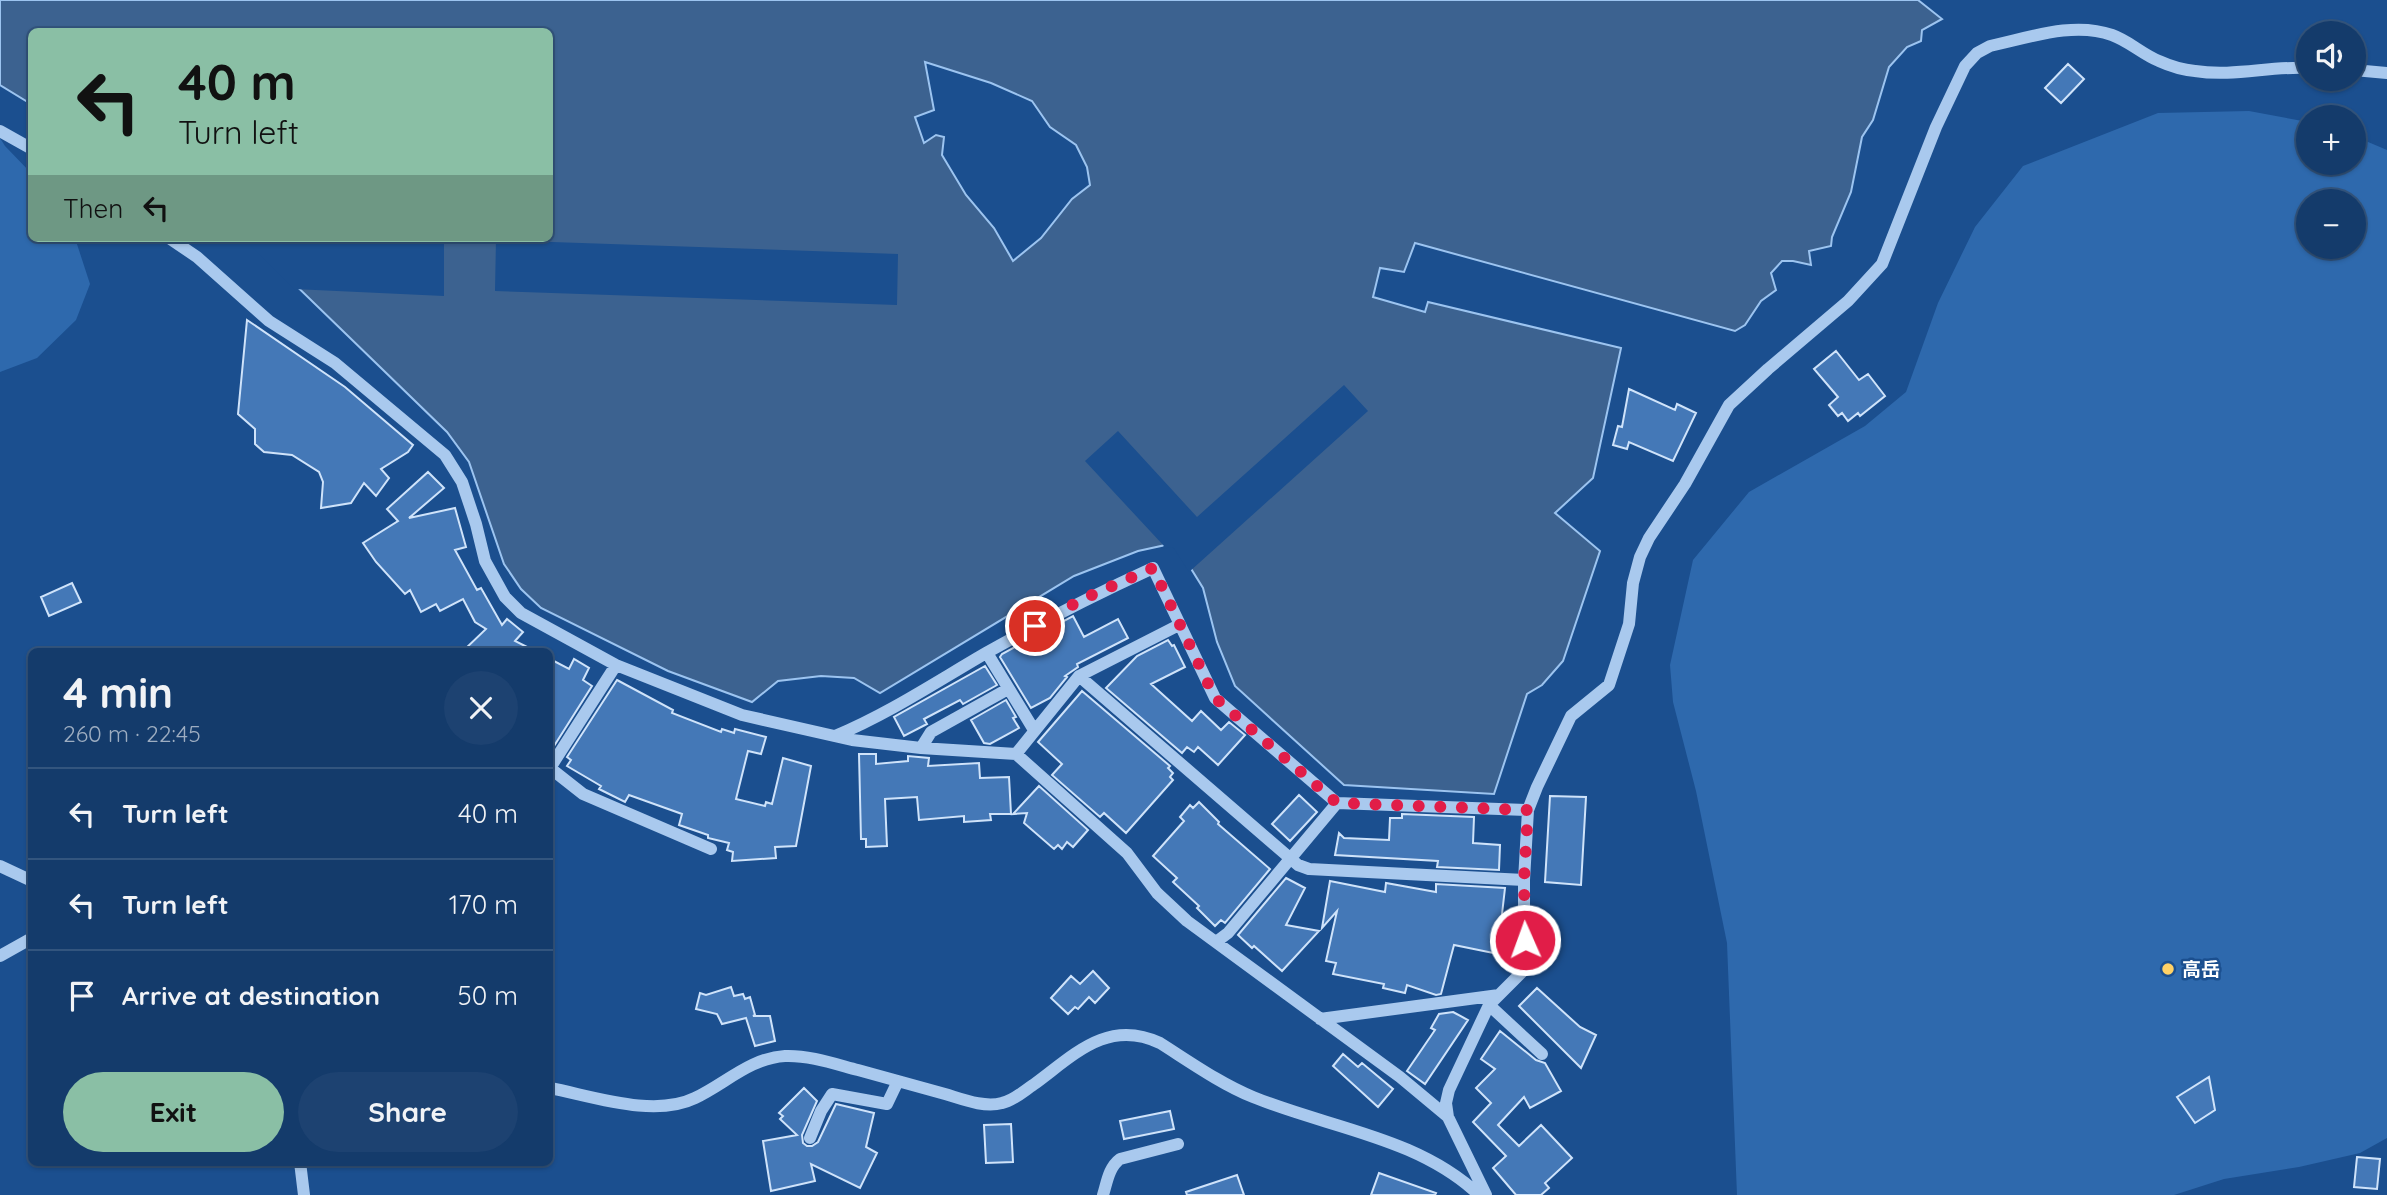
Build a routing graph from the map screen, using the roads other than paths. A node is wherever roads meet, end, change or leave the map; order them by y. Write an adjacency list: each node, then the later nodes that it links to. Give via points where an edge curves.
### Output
1 (2296, 68): 19 (street, via 2223,75 2192,71 2158,61 2110,34 2080,29 1990,46 1977,53 1965,66 1936,127 1882,264 1729,405 1649,538 1640,557 1629,624 1609,685 1571,716)
2 (2366, 71): 3 (street)
3 (2387, 73)
4 (0, 131): 5 (street)
5 (28, 147)
6 (175, 242): 9 (street, via 269,321 335,363 445,455 477,524 485,561 505,597 540,625)
7 (1179, 625): 8 (street, via 1153,568 1083,599); 10 (street); 18 (street, via 1215,698)
8 (987, 653): 11 (street); 13 (street)
9 (617, 665): 13 (street, via 743,715); 16 (street)
10 (1079, 677): 12 (street); 21 (street)
11 (1008, 689): 12 (street); 14 (street, via 931,732)
12 (1034, 730): 15 (street)
13 (835, 736): 14 (street)
14 (921, 748): 15 (street)
15 (1016, 754): 26 (street, via 1127,853 1157,893 1187,922)
16 (553, 763)
17 (553, 770): 20 (street, via 583,794)
18 (1337, 803): 19 (street); 21 (street)
19 (1528, 810): 24 (street)
20 (711, 849)
21 (1289, 859): 24 (street, via 1309,869); 26 (street)
22 (0, 866): 23 (street)
23 (28, 879)
24 (1524, 880): 28 (street, via 1524,971)
25 (28, 940): 27 (street)
26 (1216, 942): 30 (street)
27 (0, 956)
28 (1499, 995): 29 (street); 30 (street)
29 (1489, 1005): 31 (street); 34 (street, via 1449,1090)
30 (1320, 1018): 34 (street)
31 (1542, 1054)
32 (898, 1081): 33 (street, via 785,1056 746,1067 694,1099 669,1106); 35 (street, via 887,1104 832,1094); 40 (street, via 969,1101 1001,1104 1093,1041 1128,1034 1145,1036 1252,1097 1413,1151)
33 (553, 1089)
34 (1448, 1116): 41 (street)
35 (810, 1138)
36 (1178, 1144): 39 (street, via 1120,1159 1110,1171)
37 (300, 1166): 38 (street)
38 (304, 1195)
39 (1103, 1195)
40 (1479, 1195)
41 (1486, 1195)

